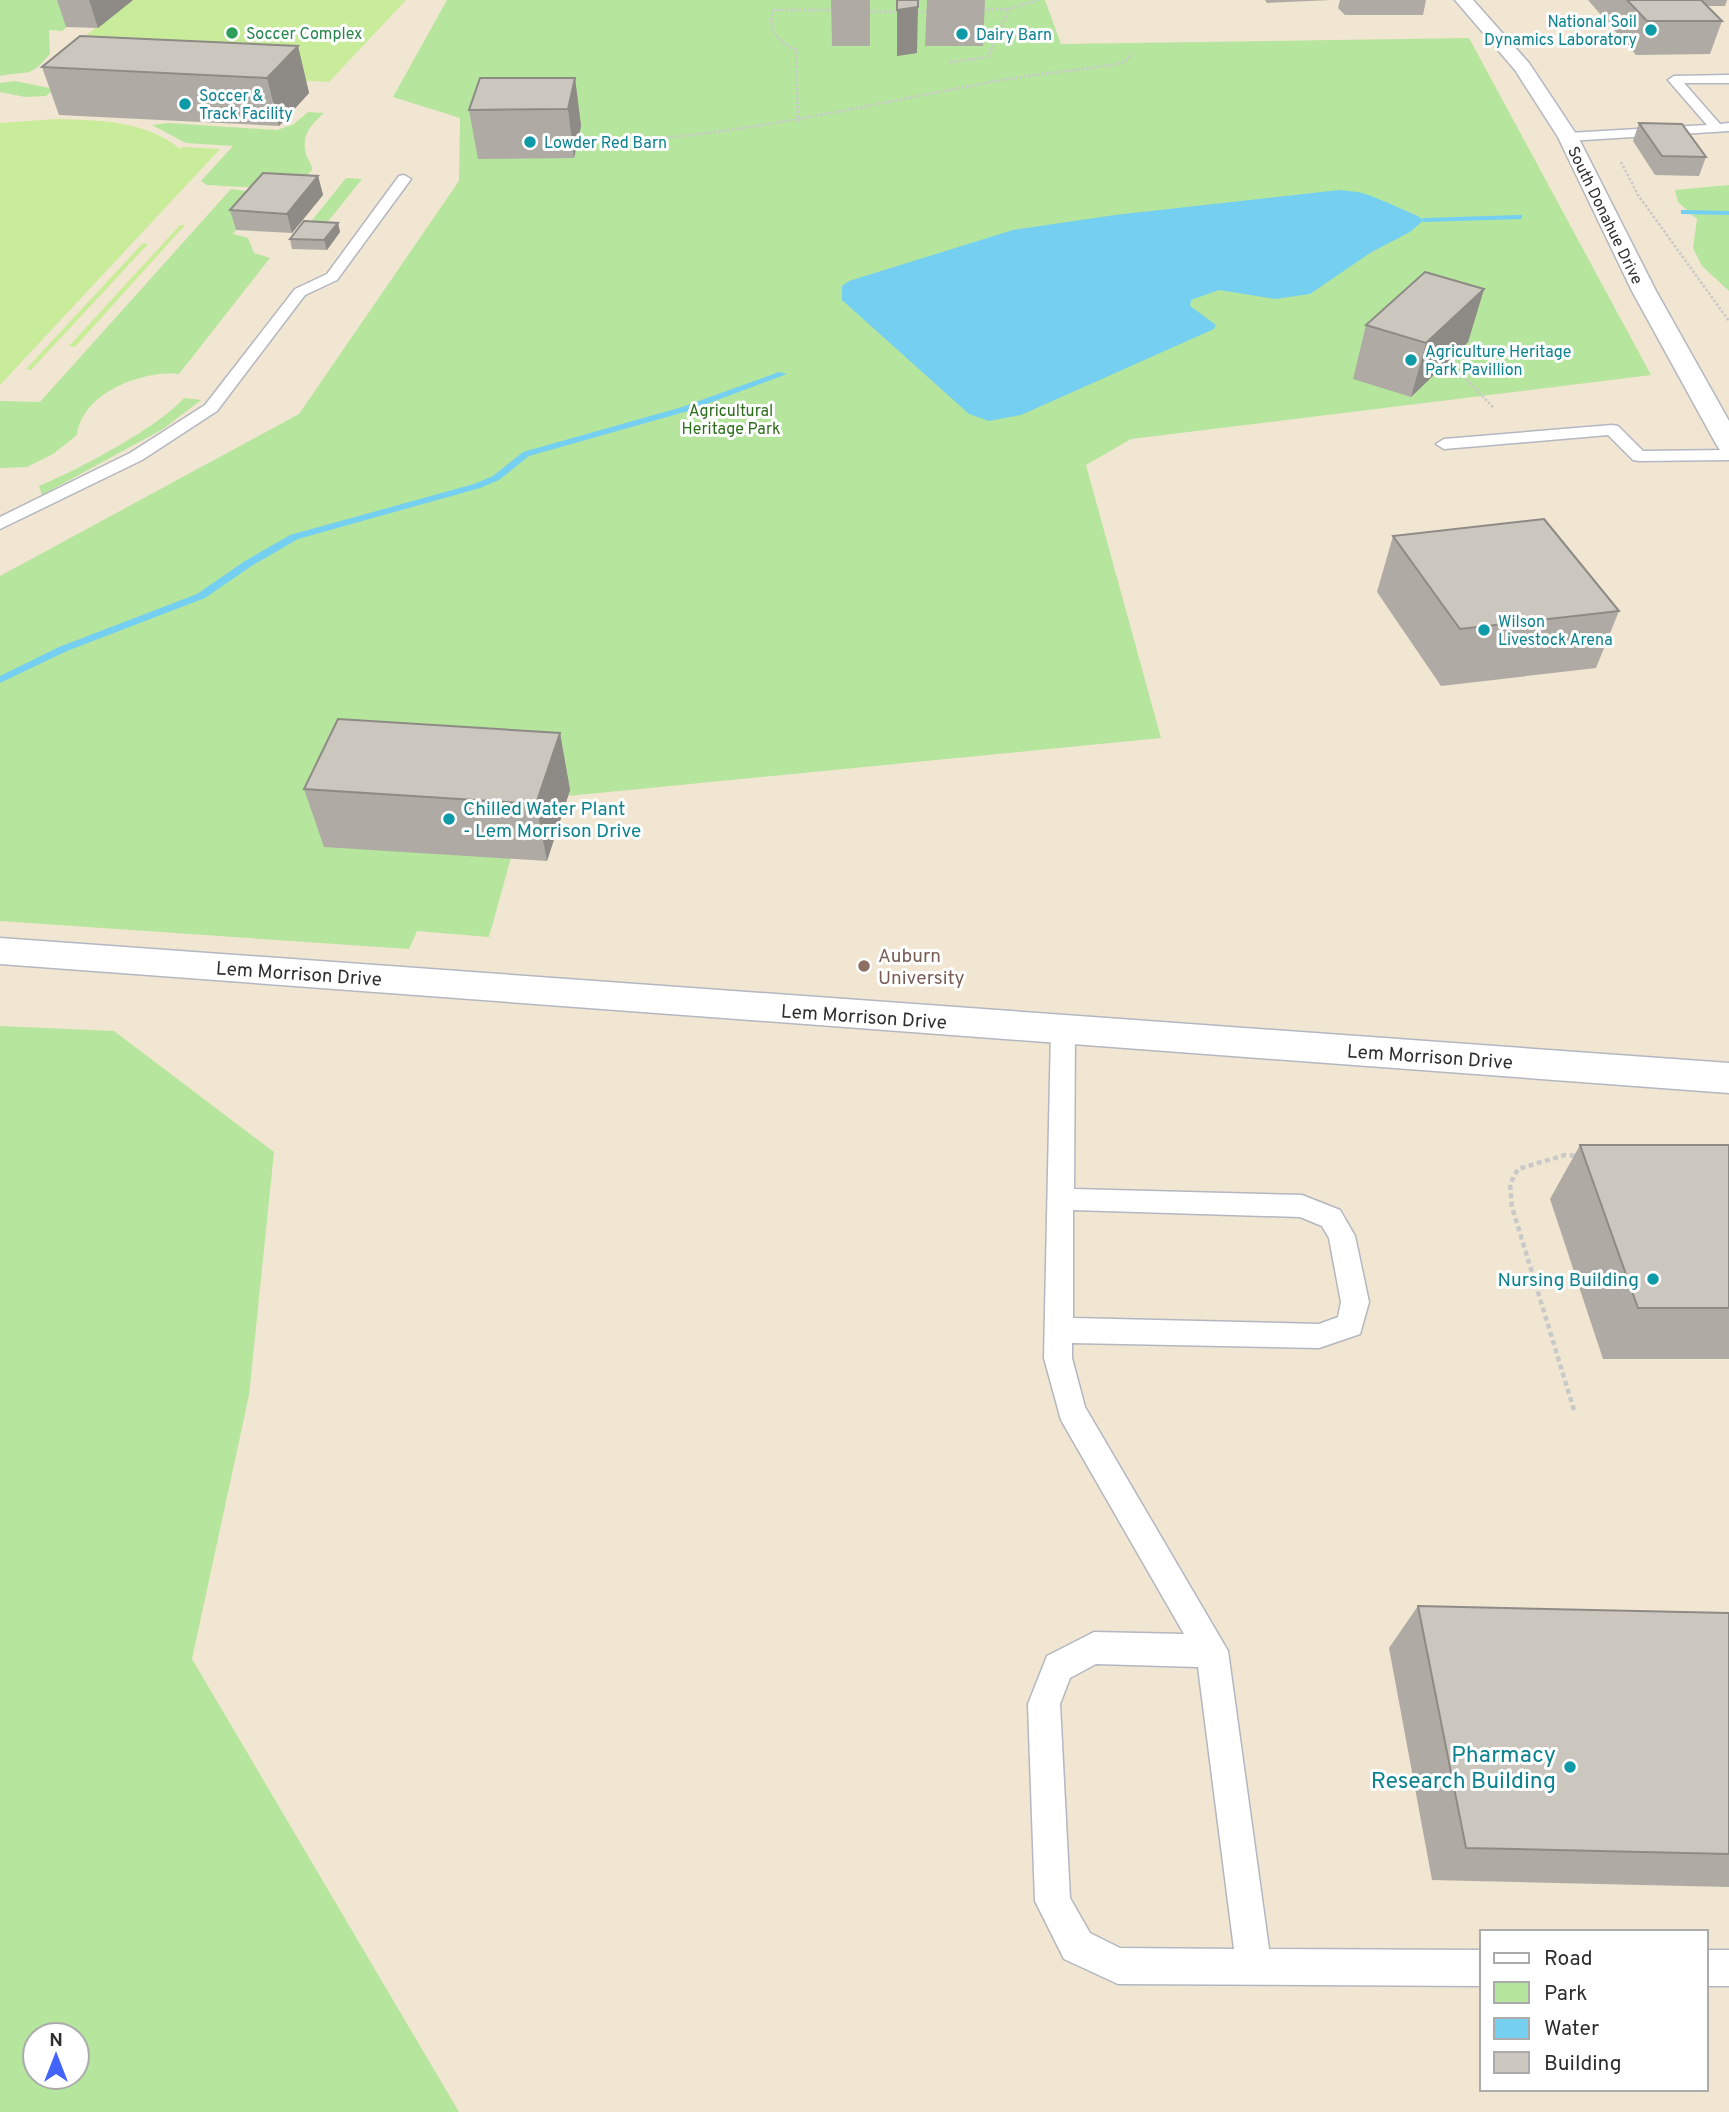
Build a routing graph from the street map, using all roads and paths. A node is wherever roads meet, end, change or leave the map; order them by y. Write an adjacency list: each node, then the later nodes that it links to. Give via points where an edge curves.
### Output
1 (1038, 0): 3 (path)
2 (1464, 0): 13 (street, South Donahue Drive, via 1522,67)
3 (1009, 9): 5 (path); 9 (path, via 988,57)
4 (841, 10): 11 (path, via 788,8 774,10 770,16 785,47 796,50)
5 (971, 10)
6 (855, 11): 7 (path)
7 (933, 12)
8 (1132, 53): 11 (path, via 1125,62 1112,65 986,83)
9 (950, 62)
10 (1729, 79): 12 (lane, via 1674,80)
11 (798, 122): 14 (path, via 713,135)
12 (1723, 128): 13 (lane)
13 (1568, 137): 21 (street, South Donahue Drive, via 1644,291)
14 (597, 142)
15 (1620, 161): 17 (path, via 1638,195)
16 (404, 179): 23 (lane, via 332,277 300,292 211,408 144,450)
17 (1729, 321)
18 (1446, 371): 19 (path, via 1463,376)
19 (1494, 408)
20 (1444, 444): 22 (lane, via 1612,430 1639,456)
21 (1729, 444)
22 (1729, 455)
23 (0, 524)
24 (0, 950): 25 (street, Lem Morrison Drive)
25 (1063, 1031): 26 (street, Lem Morrison Drive); 28 (lane)
26 (1729, 1077)
27 (1592, 1158): 30 (path, via 1565,1155 1539,1160 1518,1169 1510,1184 1512,1206)
28 (1061, 1199): 29 (lane); 29 (lane, via 1302,1206 1331,1218 1342,1236 1355,1302 1350,1325 1319,1336)
29 (1059, 1330): 31 (lane, via 1058,1358 1071,1411)
30 (1574, 1410)
31 (1212, 1651): 32 (lane); 32 (lane, via 1094,1648 1058,1667 1044,1704 1053,1901 1077,1946 1118,1966)
32 (1254, 1967): 33 (lane)
33 (1480, 1968)
34 (1708, 1968): 35 (lane)
35 (1729, 1968)

